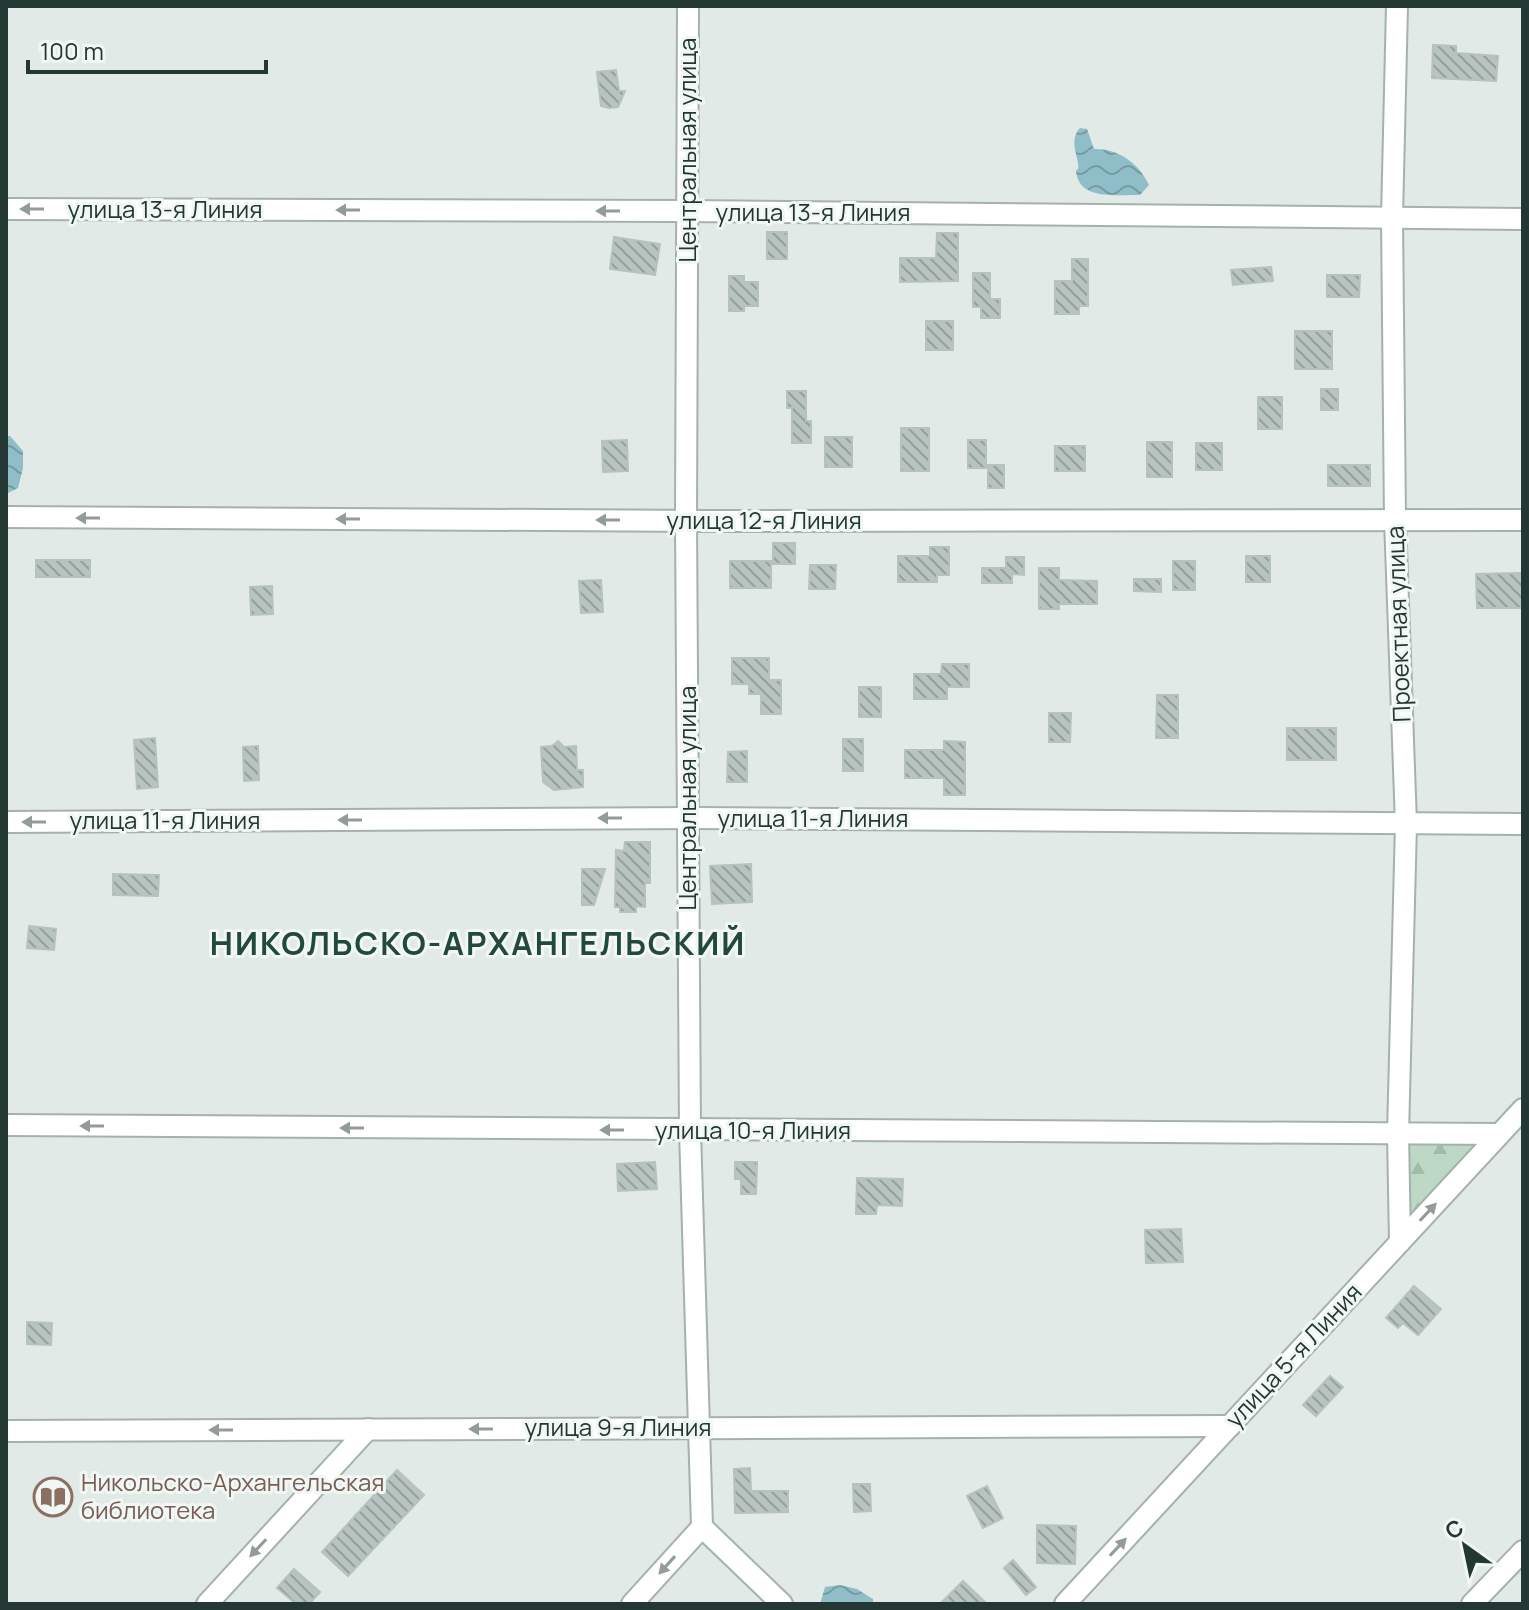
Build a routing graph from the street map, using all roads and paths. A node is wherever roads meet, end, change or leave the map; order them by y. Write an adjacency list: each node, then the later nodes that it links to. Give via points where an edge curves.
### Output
1 (688, 6): 4 (street, Центральная улица)
2 (1397, 6): 5 (street, Проектная улица)
3 (6, 209): 4 (street, улица 13-я Линия, one-way to 3)
4 (686, 211): 5 (street, улица 13-я Линия); 10 (street, Центральная улица)
5 (1392, 217): 6 (street, улица 13-я Линия); 8 (street, Проектная улица)
6 (1523, 219)
7 (6, 517): 10 (street, улица 12-я Линия, one-way to 7)
8 (1395, 519): 9 (street, улица 12-я Линия); 10 (street, улица 12-я Линия); 13 (street, Проектная улица)
9 (1523, 520)
10 (686, 521): 11 (street, Центральная улица)
11 (688, 818): 12 (street, улица 11-я Линия, one-way to 12); 13 (street, улица 11-я Линия); 17 (street, Центральная улица)
12 (6, 822)
13 (1406, 824): 14 (street, улица 11-я Линия); 18 (street, Проектная улица)
14 (1523, 824)
15 (1523, 1109): 19 (street, улица 5-я Линия)
16 (6, 1125): 17 (street, улица 10-я Линия, one-way to 16)
17 (690, 1131): 18 (street, улица 10-я Линия); 22 (street, Центральная улица)
18 (1398, 1134): 19 (street, улица 10-я Линия); 20 (street, Проектная улица)
19 (1499, 1134): 20 (street, улица 5-я Линия, one-way to 19)
20 (1400, 1242): 21 (street, улица 5-я Линия)
21 (1230, 1426): 22 (street, улица 9-я Линия); 30 (street, улица 5-я Линия, one-way to 21)
22 (699, 1428): 23 (street, улица 9-я Линия, one-way to 23); 25 (street, Центральная улица)
23 (368, 1429): 24 (street, улица 9-я Линия, one-way to 24); 27 (street, one-way to 27)
24 (6, 1431)
25 (702, 1527): 28 (street, one-way to 28); 29 (street)
26 (1523, 1551): 31 (street)
27 (207, 1604)
28 (632, 1604)
29 (782, 1604)
30 (1065, 1604)
31 (1472, 1604)

